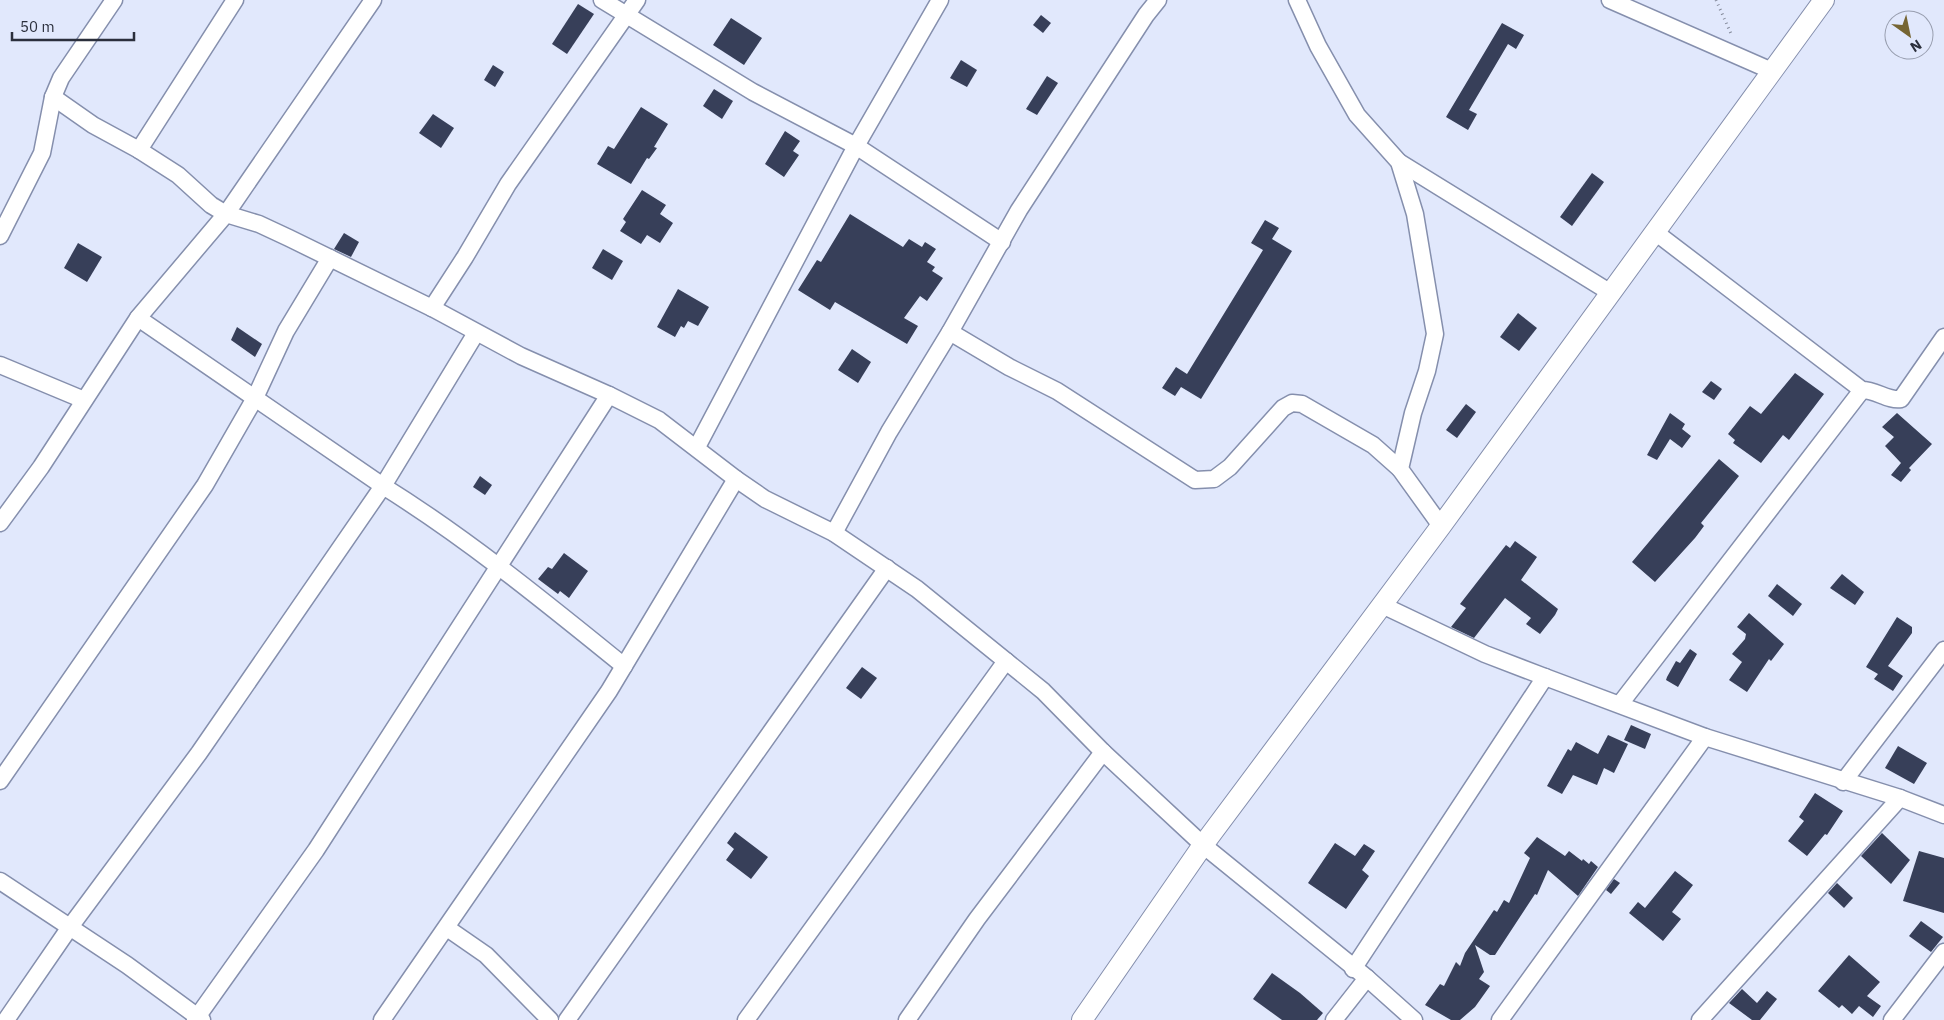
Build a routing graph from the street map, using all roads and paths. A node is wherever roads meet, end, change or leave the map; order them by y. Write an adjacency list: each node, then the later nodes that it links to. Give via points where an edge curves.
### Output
1 (114, 0): 15 (street, via 61,78)
2 (235, 0): 17 (street)
3 (373, 0): 19 (street)
4 (602, 0): 12 (street)
5 (638, 0): 12 (street)
6 (940, 0): 16 (street)
7 (1158, 0): 22 (street, via 1077,118)
8 (1297, 0): 18 (street, via 1357,116)
9 (1610, 0): 13 (street)
10 (1716, 0): 13 (path)
11 (1824, 0): 14 (street)
12 (627, 14): 16 (street, via 753,92); 25 (street, via 508,184)
13 (1741, 57): 14 (street)
14 (1772, 71): 21 (street)
15 (54, 97): 17 (street, via 93,125); 20 (street, via 42,153)
16 (856, 146): 22 (street); 35 (street)
17 (139, 150): 19 (street)
18 (1399, 162): 24 (street); 36 (street, via 1415,214 1435,334)
19 (226, 214): 23 (street, via 259,224); 26 (street)
20 (2, 227)
21 (1655, 232): 24 (street); 31 (street)
22 (1002, 242): 28 (street)
23 (330, 258): 25 (street); 33 (street, via 286,331)
24 (1611, 293): 40 (street)
25 (432, 308): 27 (street)
26 (138, 318): 33 (street); 34 (street)
27 (476, 332): 32 (street, via 521,356); 38 (street)
28 (950, 332): 36 (street, via 1058,391 1195,480 1214,479 1230,467 1283,408 1292,403 1302,404 1373,444); 41 (street, via 888,432)
29 (1944, 337): 31 (street, via 1901,399)
30 (0, 365): 34 (street)
31 (1862, 390): 49 (street)
32 (610, 395): 35 (street, via 659,420); 42 (street)
33 (254, 398): 38 (street); 52 (street, via 205,485)
34 (84, 400): 39 (street)
35 (697, 447): 37 (street)
36 (1400, 469): 40 (street)
37 (736, 480): 41 (street); 47 (street)
38 (383, 486): 42 (street); 58 (street, via 204,746)
39 (0, 523)
40 (1440, 526): 44 (street)
41 (834, 533): 43 (street)
42 (500, 567): 47 (street); 62 (street, via 316,850)
43 (887, 568): 46 (street); 66 (street)
44 (1382, 605): 48 (street, via 1485,654); 56 (street)
45 (1944, 650): 53 (street)
46 (1006, 661): 51 (street, via 1043,691); 67 (street)
47 (624, 666): 59 (street)
48 (1545, 677): 49 (street); 61 (street)
49 (1620, 704): 50 (street)
50 (1705, 737): 53 (street); 72 (street)
51 (1103, 752): 56 (street); 68 (street)
52 (0, 781)
53 (1843, 782): 54 (street)
54 (1900, 798): 55 (street); 73 (street)
55 (1944, 815)
56 (1203, 845): 61 (street); 69 (street)
57 (0, 881): 58 (street)
58 (70, 927): 62 (street, via 128,965); 63 (street)
59 (447, 928): 64 (street); 65 (street, via 486,955)
60 (1944, 952): 74 (street)
61 (1360, 973): 70 (street); 71 (street)
62 (198, 1019)
63 (6, 1020)
64 (382, 1020)
65 (550, 1020)
66 (567, 1020)
67 (746, 1020)
68 (907, 1020)
69 (1082, 1020)
70 (1334, 1020)
71 (1414, 1020)
72 (1500, 1020)
73 (1700, 1020)
74 (1892, 1020)

